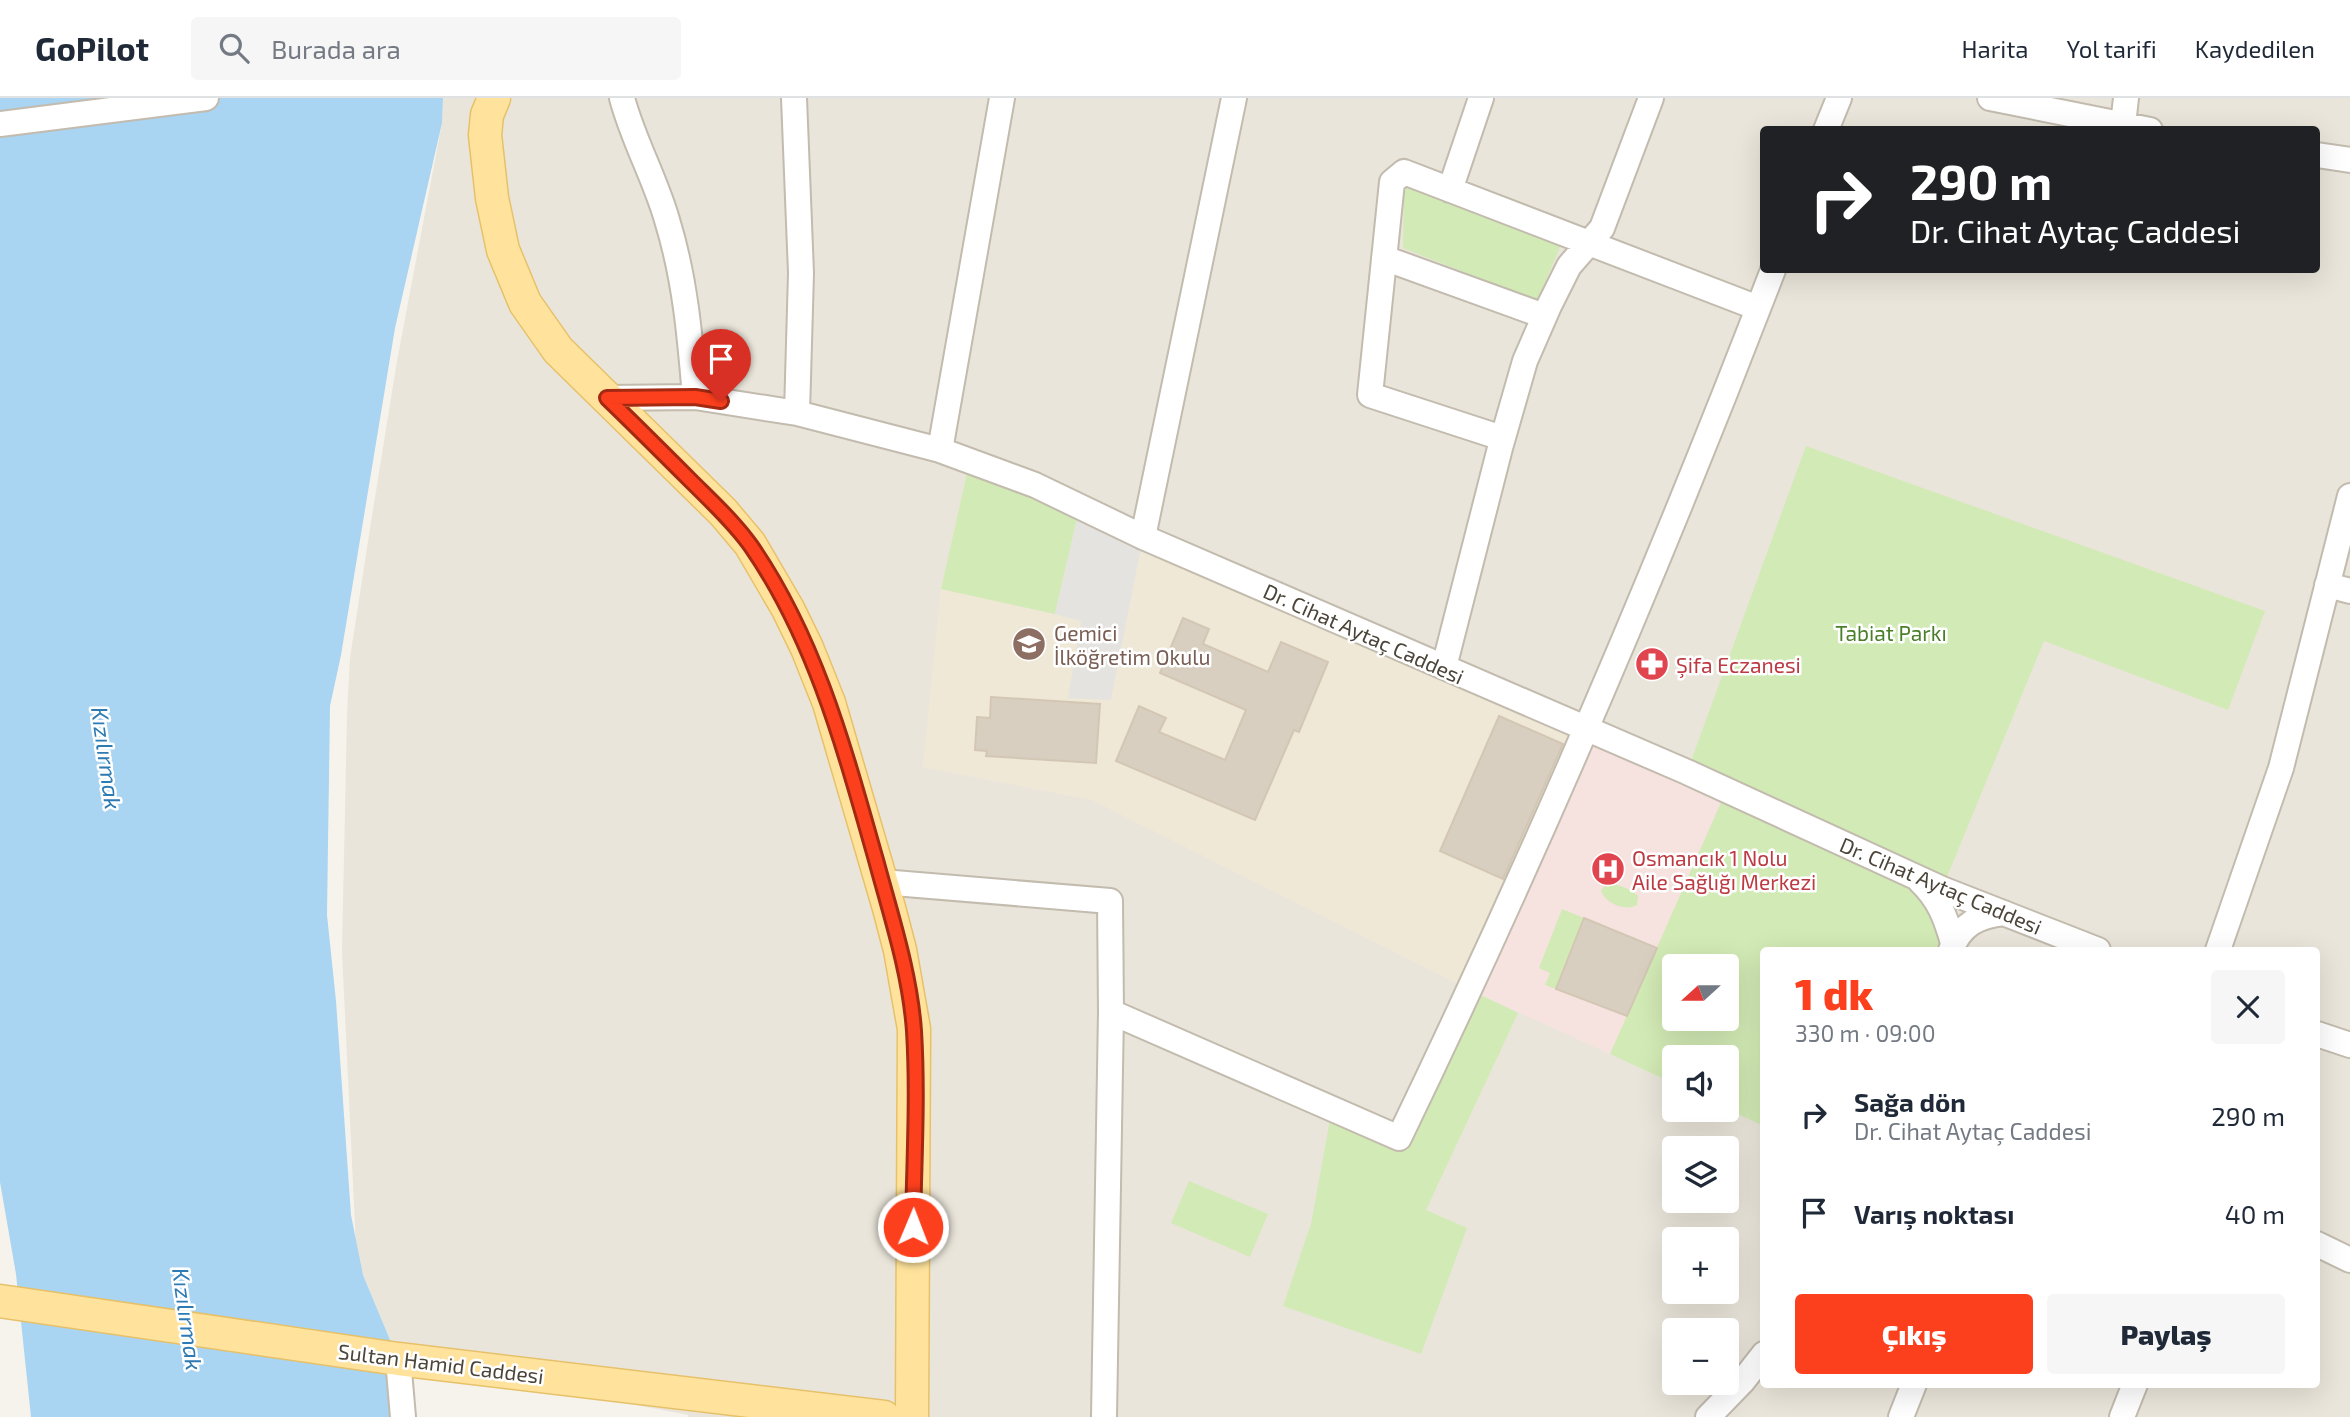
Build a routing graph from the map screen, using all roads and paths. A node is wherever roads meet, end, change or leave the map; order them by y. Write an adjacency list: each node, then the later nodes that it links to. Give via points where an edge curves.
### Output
1 (206, 98): 12 (street)
2 (494, 98): 25 (main road, via 486,125 486,156 509,268 548,337)
3 (622, 98): 24 (street, via 677,254)
4 (794, 98): 26 (street, via 801,274)
5 (1002, 98): 28 (street)
6 (1234, 98): 30 (street)
7 (1481, 98): 18 (street)
8 (1651, 98): 19 (street, via 1602,228)
9 (1839, 98): 14 (street)
10 (1990, 98): 13 (street)
11 (2126, 98): 13 (street)
12 (0, 124)
13 (2123, 125): 15 (street)
14 (1828, 126)
15 (2128, 126)
16 (2349, 152): 17 (street)
17 (2320, 155)
18 (1450, 190): 19 (street); 20 (street, via 1404,172 1392,182)
19 (1588, 244): 22 (street); 23 (street, via 1569,266)
20 (1384, 258): 23 (street); 27 (street, via 1370,395)
21 (1772, 273): 22 (street)
22 (1758, 308): 33 (street)
23 (1544, 316): 27 (street)
24 (695, 397): 25 (street, Dr. Cihat Aytaç Caddesi); 26 (street, Dr. Cihat Aytaç Caddesi)
25 (607, 398): 35 (main road, via 723,512 771,578 829,703)
26 (797, 413): 28 (street, Dr. Cihat Aytaç Caddesi)
27 (1502, 438): 32 (street)
28 (940, 450): 30 (street, Dr. Cihat Aytaç Caddesi, via 1035,485)
29 (2350, 496): 31 (street)
30 (1143, 537): 32 (street, Dr. Cihat Aytaç Caddesi)
31 (2338, 588): 39 (street)
32 (1444, 667): 33 (street, Dr. Cihat Aytaç Caddesi)
33 (1586, 730): 34 (street, Dr. Cihat Aytaç Caddesi); 40 (street, via 1399,1138)
34 (1916, 877): 36 (street, Dr. Cihat Aytaç Caddesi); 37 (street, via 1936,898)
35 (882, 882): 40 (street, via 1110,901); 52 (main road, via 914,1029)
36 (2004, 913): 37 (street, via 1972,921); 38 (street, Dr. Cihat Aytaç Caddesi)
37 (1952, 947)
38 (2090, 947)
39 (2219, 947)
40 (1111, 1012): 53 (street)
41 (2320, 1035): 42 (street)
42 (2350, 1045)
43 (2320, 1245): 44 (street)
44 (2350, 1260)
45 (0, 1301): 46 (main road, Sultan Hamid Caddesi)
46 (398, 1359): 50 (street); 51 (main road, Sultan Hamid Caddesi)
47 (1760, 1359): 54 (street)
48 (1912, 1388): 55 (street)
49 (2133, 1388): 56 (street)
50 (403, 1417)
51 (884, 1417)
52 (912, 1417)
53 (1104, 1417)
54 (1708, 1417)
55 (1901, 1417)
56 (2122, 1417)

